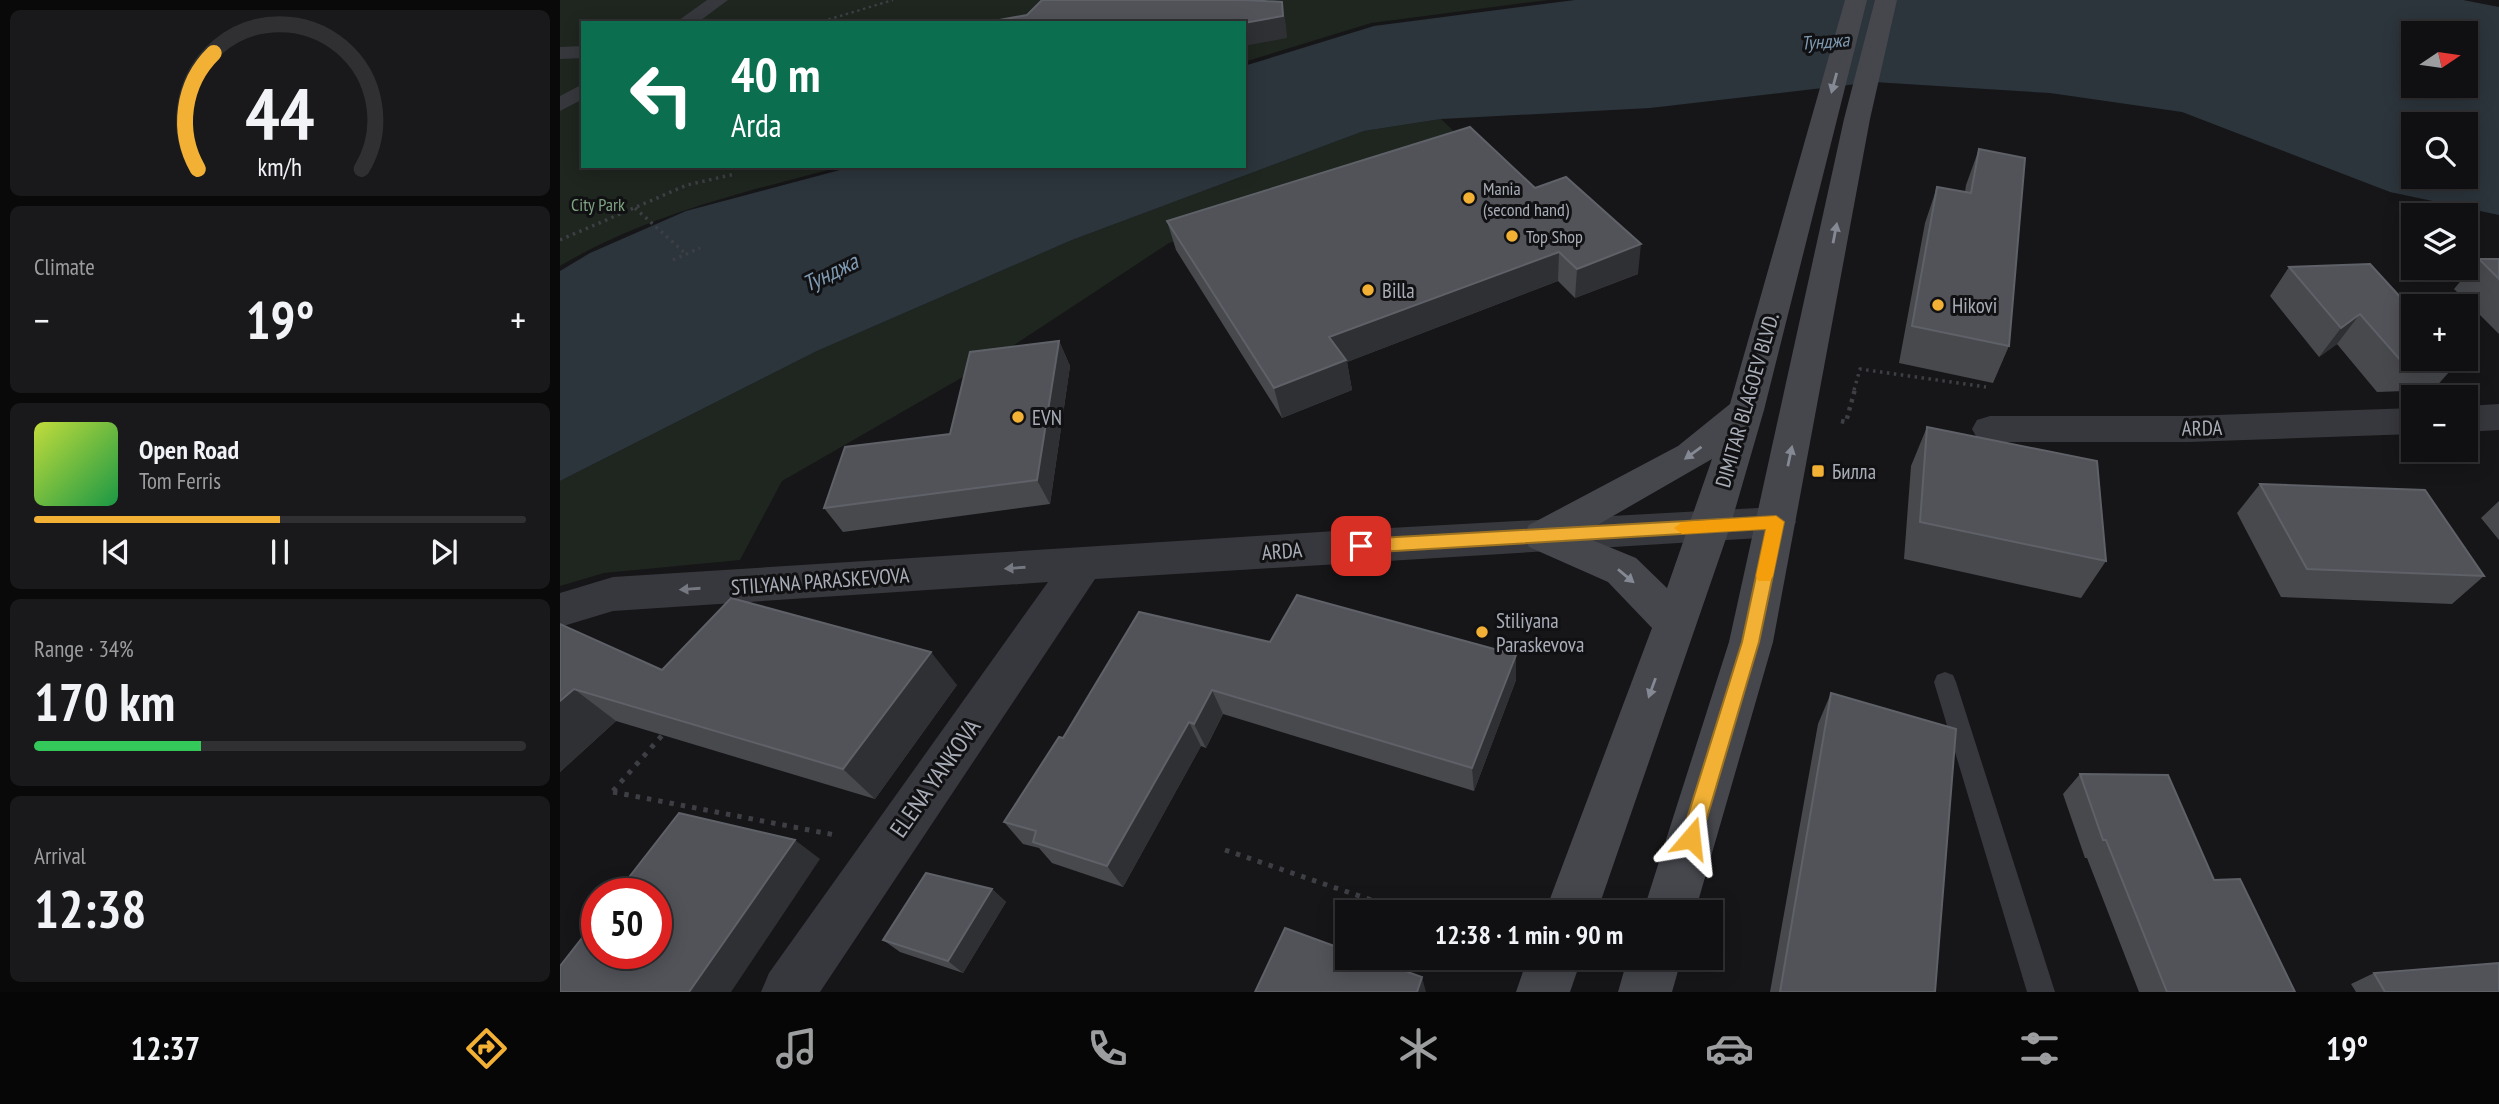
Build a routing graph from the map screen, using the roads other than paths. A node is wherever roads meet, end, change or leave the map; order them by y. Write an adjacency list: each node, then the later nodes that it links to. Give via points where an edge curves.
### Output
1 (719, 0): 4 (street)
2 (1856, 0): 7 (main road, DIMITAR BLAGOEV BLVD., one-way to 7)
3 (1886, 0): 10 (main road, one-way to 3, via 1857,119)
4 (687, 21)
5 (581, 52): 6 (street)
6 (560, 53)
7 (1746, 410): 11 (main road, DIMITAR BLAGOEV BLVD.); 12 (main road, one-way to 12, via 1691,456)
8 (2401, 421): 9 (street, ARDA)
9 (2007, 429)
10 (1776, 522): 11 (street, ARDA); 18 (main road, via 1751,642)
11 (1710, 527): 12 (street, ARDA); 15 (main road, DIMITAR BLAGOEV BLVD.)
12 (1543, 536): 13 (street, ARDA); 15 (main road, one-way to 15, via 1622,570)
13 (1083, 564): 14 (street, STILYANA PARASKEVOVA, one-way to 14, via 613,594); 21 (street, ELENA YANKOVA)
14 (560, 610)
15 (1675, 623): 17 (main road, DIMITAR BLAGOEV BLVD., one-way to 17)
16 (1945, 681): 24 (lane)
17 (1575, 900)
18 (1673, 900)
19 (1551, 970): 22 (main road)
20 (1651, 970): 23 (main road)
21 (788, 992)
22 (1543, 992)
23 (1644, 992)
24 (2041, 992)

